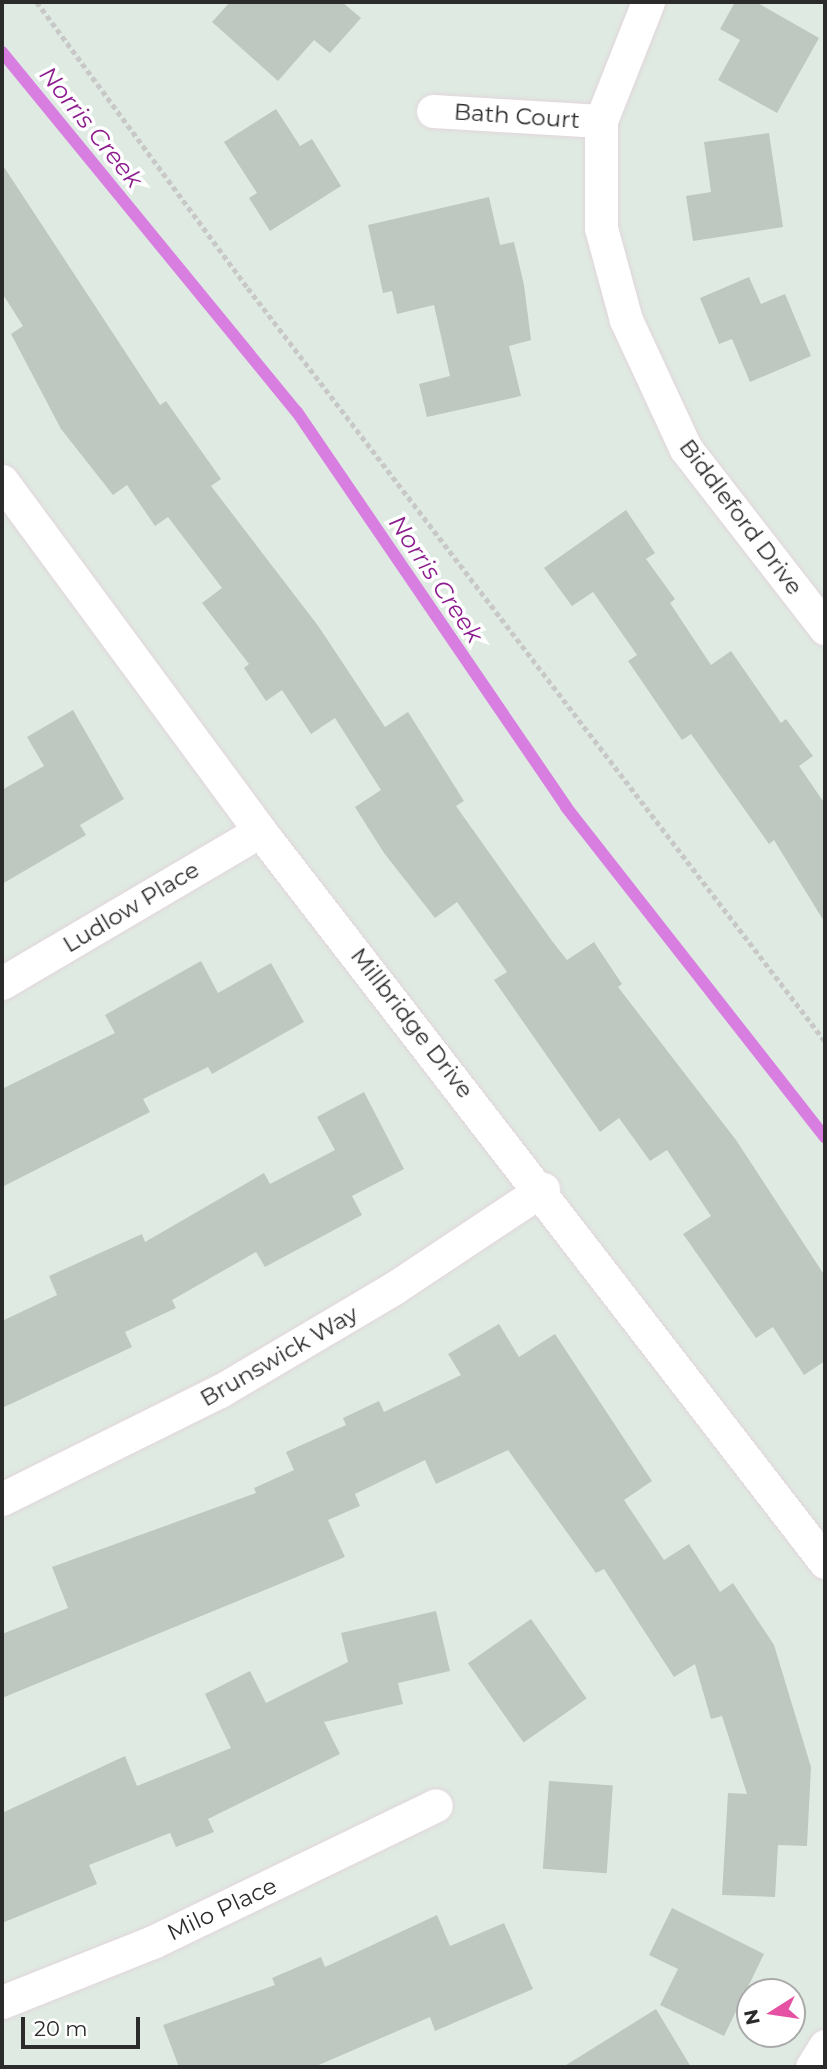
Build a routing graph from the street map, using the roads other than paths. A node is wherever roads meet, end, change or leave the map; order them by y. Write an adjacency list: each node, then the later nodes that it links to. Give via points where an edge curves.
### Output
1 (648, 2): 3 (street, Biddleford Drive)
2 (433, 111): 3 (street, Bath Court)
3 (601, 121): 5 (street, Biddleford Drive, via 601,228 626,320 686,449)
4 (2, 481): 6 (street, Millbridge Drive)
5 (825, 628)
6 (260, 831): 7 (street, Ludlow Place); 8 (street, Millbridge Drive)
7 (2, 983)
8 (543, 1189): 9 (street, Brunswick Way, via 394,1288 220,1391); 10 (street, Millbridge Drive)
9 (2, 1499)
10 (825, 1562)
11 (436, 1805): 12 (street, Milo Place, via 153,1942)
12 (2, 2002)
13 (825, 2046): 14 (street)
14 (812, 2067)

